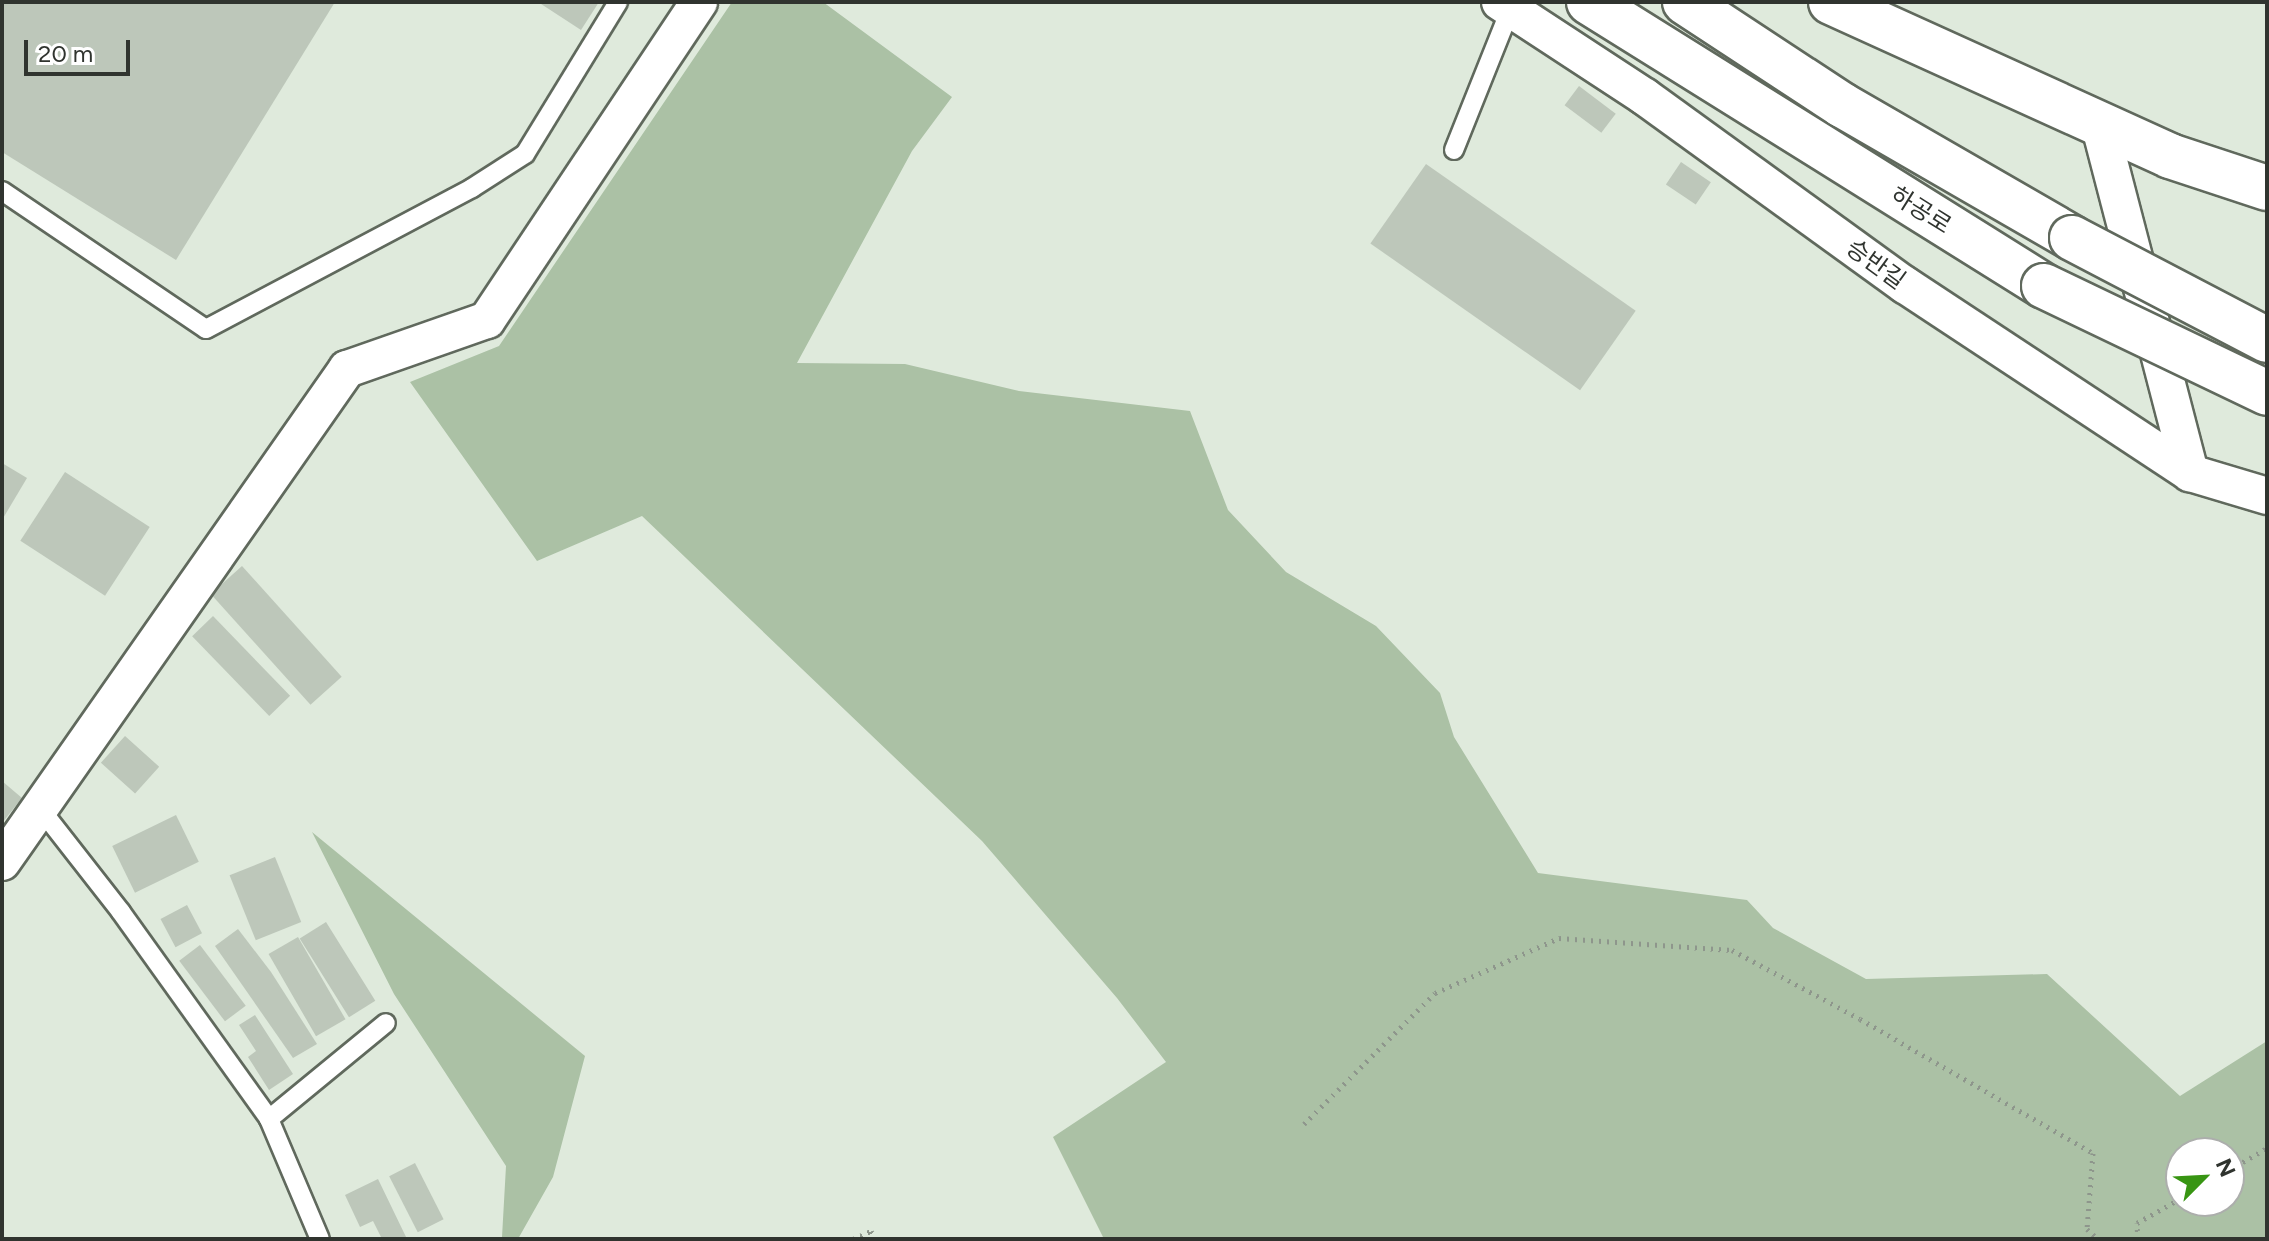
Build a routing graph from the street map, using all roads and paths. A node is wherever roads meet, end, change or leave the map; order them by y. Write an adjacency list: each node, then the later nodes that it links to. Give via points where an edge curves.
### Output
1 (618, 2): 10 (lane, via 525,154 472,188 206,329)
2 (699, 2): 15 (street, via 487,320 347,369)
3 (1589, 2): 12 (street, 하공로, bridge, via 2044,286)
4 (1685, 2): 11 (street, 하공로, bridge, via 1842,105 2072,238)
5 (1831, 2): 7 (street)
6 (1505, 6): 8 (lane); 13 (street, 승반길, via 1645,97 1905,285)
7 (2099, 123): 9 (street, via 2170,156); 13 (street)
8 (1454, 150)
9 (2267, 188)
10 (2, 191)
11 (2267, 340)
12 (2267, 393)
13 (2190, 473): 14 (street, 승반길)
14 (2267, 496)
15 (39, 807): 16 (street); 18 (lane)
16 (2, 862)
17 (386, 1023): 18 (lane)
18 (269, 1119): 23 (lane)
19 (1304, 1124): 26 (path, via 1435,993 1559,938 1732,950 2093,1153 2087,1229)
20 (2267, 1148): 21 (path)
21 (2245, 1161)
22 (2165, 1207): 27 (path, via 2137,1223)
23 (320, 1239)
24 (853, 1239): 25 (path, via 871,1231)
25 (876, 1239)
26 (2098, 1239)
27 (2138, 1239)

